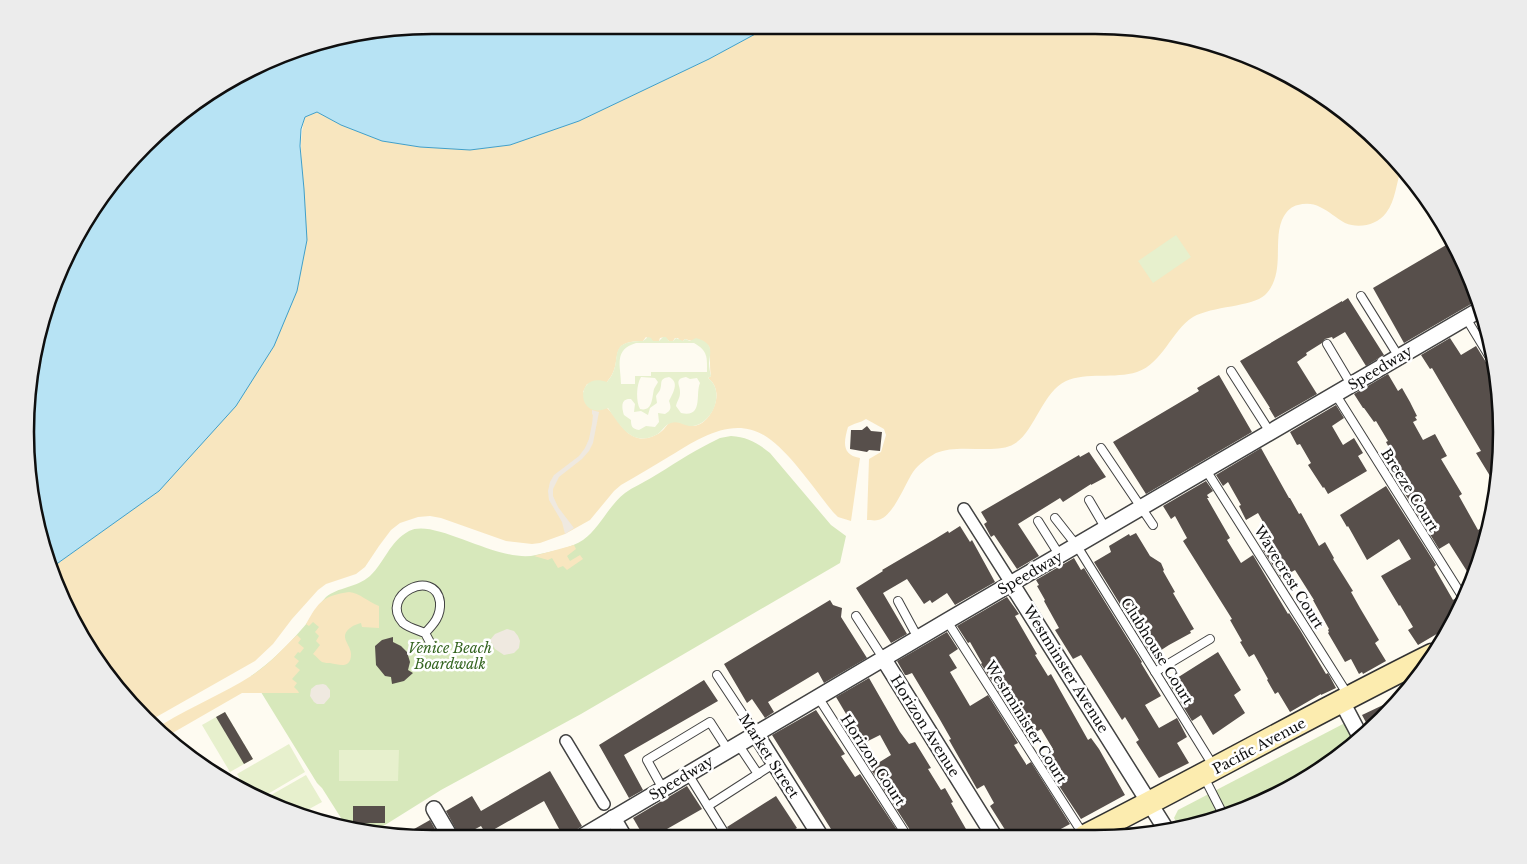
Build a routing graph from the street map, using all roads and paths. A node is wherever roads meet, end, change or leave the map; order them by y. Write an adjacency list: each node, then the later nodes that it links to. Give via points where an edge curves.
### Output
1 (1362, 296): 6 (lane)
2 (1475, 313): 3 (street, Speedway)
3 (1466, 318): 5 (lane); 6 (street, Speedway)
4 (1328, 344): 8 (lane)
5 (1485, 349)
6 (1399, 356): 8 (street, Speedway)
7 (1231, 371): 10 (lane)
8 (1352, 386): 9 (street, Speedway)
9 (1336, 395): 10 (street, Speedway); 23 (lane, Breeze Court)
10 (1270, 432): 12 (street, Speedway)
11 (1101, 448): 15 (lane)
12 (1206, 470): 15 (street, Speedway); 36 (lane, Wavecrest Court)
13 (1089, 500): 19 (lane)
14 (964, 508): 22 (street, Westminster Avenue)
15 (1141, 509): 18 (lane); 19 (street, Speedway)
16 (1054, 518): 20 (lane, Clubhouse Court)
17 (1038, 521): 21 (lane)
18 (1153, 525)
19 (1106, 529): 20 (street, Speedway)
20 (1077, 546): 21 (street, Speedway); 33 (lane, Clubhouse Court)
21 (1060, 556): 22 (street, Speedway)
22 (1011, 583): 26 (street, Speedway); 47 (street, Westminster Avenue)
23 (1459, 592)
24 (898, 601): 28 (lane)
25 (856, 616): 31 (lane, Horizon Avenue)
26 (947, 621): 28 (street, Speedway); 60 (lane, Westminister Court)
27 (425, 632): 27 (lane, via 409,627 399,616 402,595 414,586 428,587 439,599 438,617); 30 (lane)
28 (918, 638): 31 (street, Speedway)
29 (1210, 639): 33 (lane)
30 (432, 646)
31 (883, 658): 35 (street, Speedway); 59 (street, Horizon Avenue)
32 (1420, 661): 36 (main road, Pacific Avenue)
33 (1155, 672): 42 (lane, Clubhouse Court)
34 (717, 674): 38 (lane, Market Street)
35 (818, 697): 38 (street, Speedway); 58 (lane, Horizon Court)
36 (1346, 700): 37 (street); 42 (main road, Pacific Avenue)
37 (1358, 731)
38 (756, 734): 40 (street, Speedway); 41 (street, Market Street)
39 (566, 741): 46 (street)
40 (733, 747): 43 (street, Speedway); 44 (lane); 45 (lane, via 710,722 647,760)
41 (775, 764): 44 (lane); 57 (street, Market Street)
42 (1209, 772): 47 (main road, Pacific Avenue); 50 (lane, Clubhouse Court)
43 (688, 774): 45 (street, Speedway); 48 (lane)
44 (758, 774): 48 (lane)
45 (663, 788): 51 (street, Speedway)
46 (604, 804): 51 (lane)
47 (1150, 804): 52 (street, Westminster Avenue); 61 (main road, Pacific Avenue)
48 (708, 806): 56 (lane)
49 (434, 809): 53 (street)
50 (1222, 809)
51 (613, 818): 54 (street, Speedway); 55 (street)
52 (1163, 825)
53 (447, 830)
54 (593, 830)
55 (620, 830)
56 (723, 830)
57 (817, 830)
58 (903, 830)
59 (990, 830)
60 (1080, 830)
61 (1096, 830)

